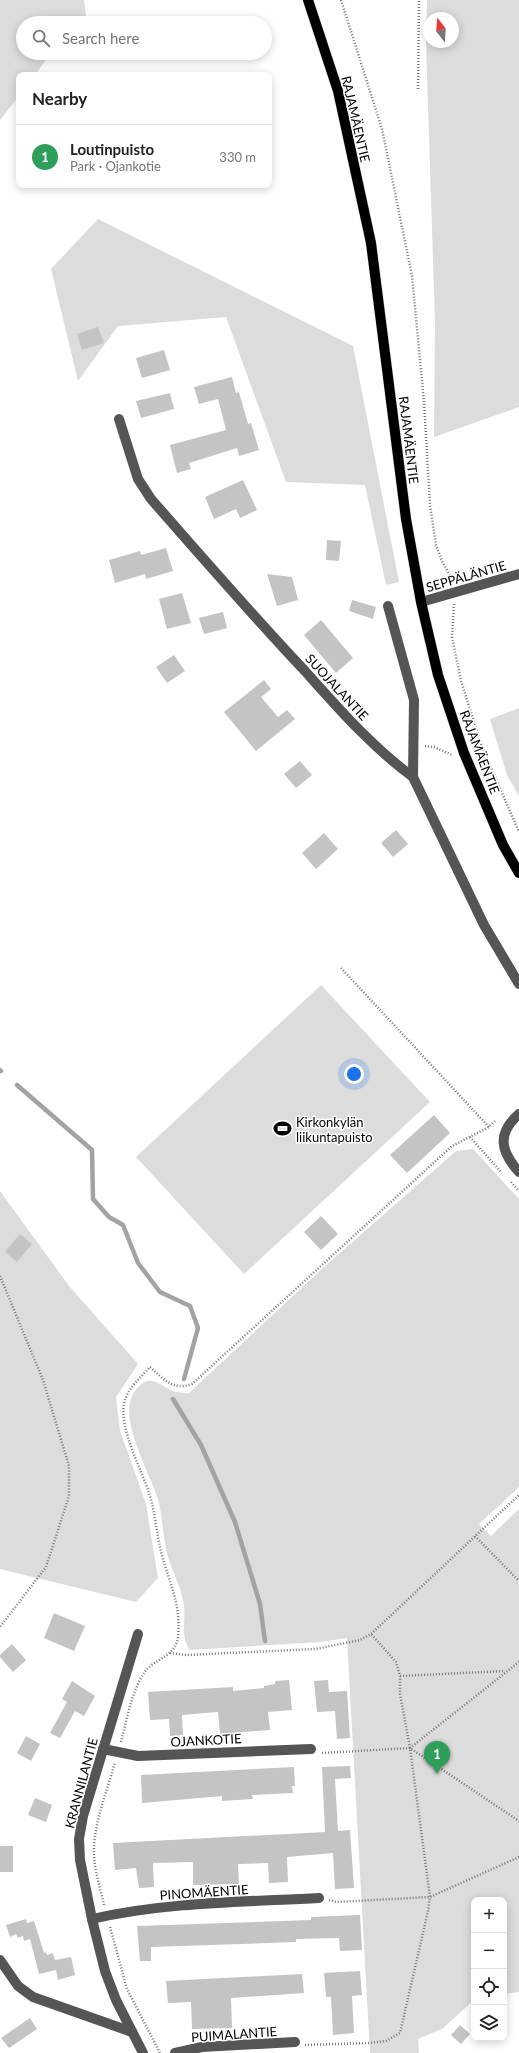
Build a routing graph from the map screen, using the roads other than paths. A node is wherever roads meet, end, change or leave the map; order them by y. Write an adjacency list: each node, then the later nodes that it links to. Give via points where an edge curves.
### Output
1 (308, 0): 4 (main road, RAJAMÄENTIE, via 338,91 371,243 406,518)
2 (119, 419): 6 (street, SUOJALANTIE, via 138,479 151,499 362,733)
3 (519, 574): 4 (street, SEPPÄLÄNTIE)
4 (421, 602): 7 (main road, RAJAMÄENTIE, via 438,675 464,753 503,845)
5 (388, 606): 6 (street, via 414,700)
6 (413, 777): 8 (street, SUOJALANTIE, via 484,925)
7 (519, 873)
8 (519, 984)
9 (519, 1114): 10 (street, via 509,1123 503,1138 504,1150)
10 (519, 1172)
11 (138, 1634): 12 (street, KRANNILANTIE)
12 (104, 1749): 13 (street, OJANKOTIE, via 138,1756); 15 (street, KRANNILANTIE, via 83,1816 79,1839 80,1860)
13 (310, 1749)
14 (319, 1898): 15 (street, PINOMÄENTIE, via 164,1907)
15 (92, 1919): 17 (street, KRANNILANTIE, via 105,1971)
16 (0, 1960): 17 (street, via 18,1986 33,1997)
17 (132, 2032): 19 (street, KRANNILANTIE)
18 (295, 2042): 20 (street, PUIMALANTIE, via 202,2047)
19 (143, 2053)
20 (175, 2053)

